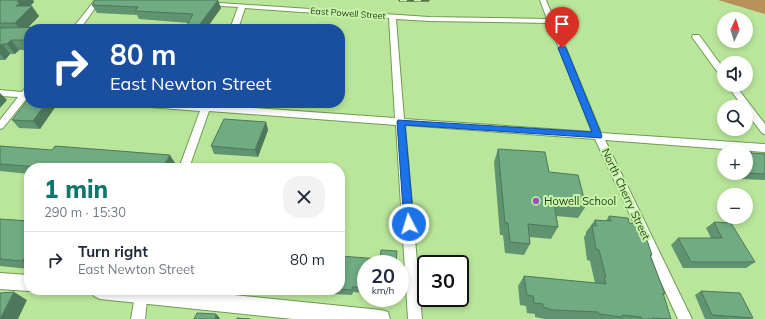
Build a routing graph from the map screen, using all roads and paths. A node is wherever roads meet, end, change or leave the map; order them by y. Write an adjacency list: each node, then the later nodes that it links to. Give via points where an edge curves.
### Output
1 (98, 0): 7 (street)
2 (543, 0): 6 (street, North Cherry Street)
3 (203, 2): 4 (street, East Powell Street)
4 (242, 5): 5 (street, East Powell Street); 8 (street)
5 (392, 16): 6 (street, East Powell Street, via 447,20); 17 (street)
6 (552, 21): 20 (street, North Cherry Street)
7 (80, 24)
8 (236, 24)
9 (696, 37): 10 (street)
10 (717, 66)
11 (736, 92): 19 (street)
12 (0, 93): 13 (street)
13 (24, 93)
14 (24, 97): 18 (street)
15 (206, 108): 22 (street)
16 (241, 108): 17 (street)
17 (401, 122): 20 (street); 29 (street)
18 (0, 126)
19 (765, 131)
20 (598, 136): 21 (street); 30 (street, North Cherry Street)
21 (765, 148)
22 (186, 163)
23 (0, 281): 24 (street)
24 (24, 283)
25 (141, 295): 27 (street)
26 (168, 295): 28 (street)
27 (138, 319)
28 (381, 319)
29 (416, 319)
30 (685, 319)

